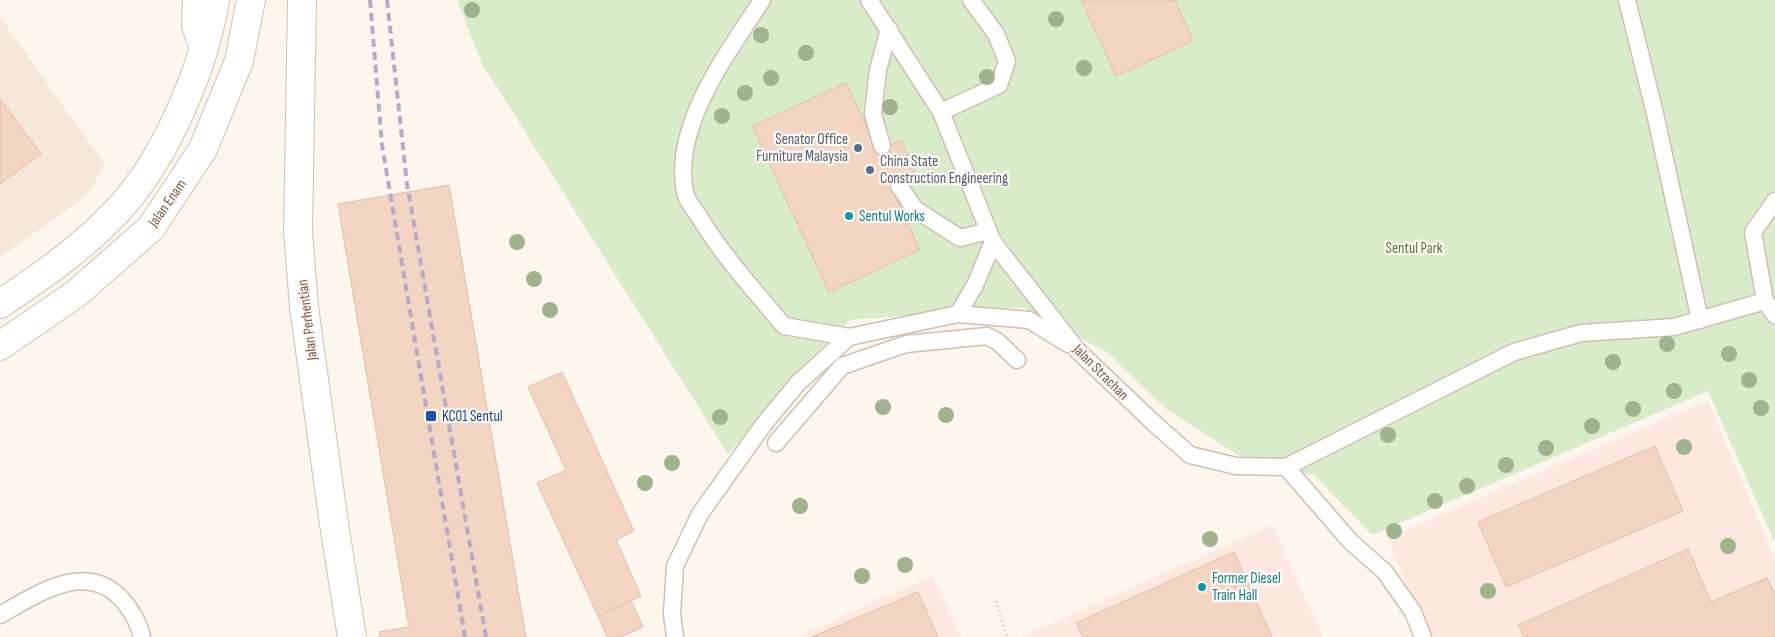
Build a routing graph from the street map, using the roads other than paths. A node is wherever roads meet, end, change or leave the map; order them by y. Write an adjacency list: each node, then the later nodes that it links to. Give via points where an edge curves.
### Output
1 (197, 0): 10 (main road, via 196,25)
2 (215, 0): 10 (main road)
3 (252, 0): 22 (main road, Jalan Enam, via 239,61 203,149 151,228 77,293)
4 (302, 0): 29 (main road, Jalan Perhentian, via 298,230 306,316)
5 (762, 0): 21 (lane, via 711,79 694,116 684,160 685,194 716,244 784,326)
6 (869, 0): 9 (lane, Jalan Strachan)
7 (971, 0): 11 (lane, via 996,34 1007,61 998,85)
8 (1627, 0): 20 (lane)
9 (889, 29): 11 (lane, Jalan Strachan); 12 (lane, via 878,70 873,114)
10 (204, 46): 17 (main road, via 183,107 157,157 120,209 56,266)
11 (941, 112): 15 (lane, Jalan Strachan)
12 (882, 146)
13 (899, 186): 15 (lane, via 915,210 960,238)
14 (1775, 201): 16 (lane, via 1753,232)
15 (990, 237): 18 (lane, via 975,285); 23 (lane, Jalan Strachan)
16 (1765, 302): 19 (lane); 20 (lane)
17 (0, 304)
18 (958, 314): 21 (lane); 23 (lane, via 1029,320)
19 (1775, 315)
20 (1700, 320): 26 (lane, via 1674,328 1581,333 1514,352)
21 (849, 336): 30 (lane, via 798,383 753,438 700,514 675,566 672,614)
22 (0, 346)
23 (1078, 351): 26 (lane, Jalan Strachan, via 1190,455 1236,466)
24 (1017, 360): 25 (lane, via 987,336 906,344 842,366)
25 (776, 443)
26 (1286, 467): 31 (lane, via 1350,541 1385,572 1412,612)
27 (0, 615): 28 (lane, via 44,590 84,579 114,590 138,620)
28 (142, 637)
29 (352, 637)
30 (675, 637)
31 (1423, 637)

